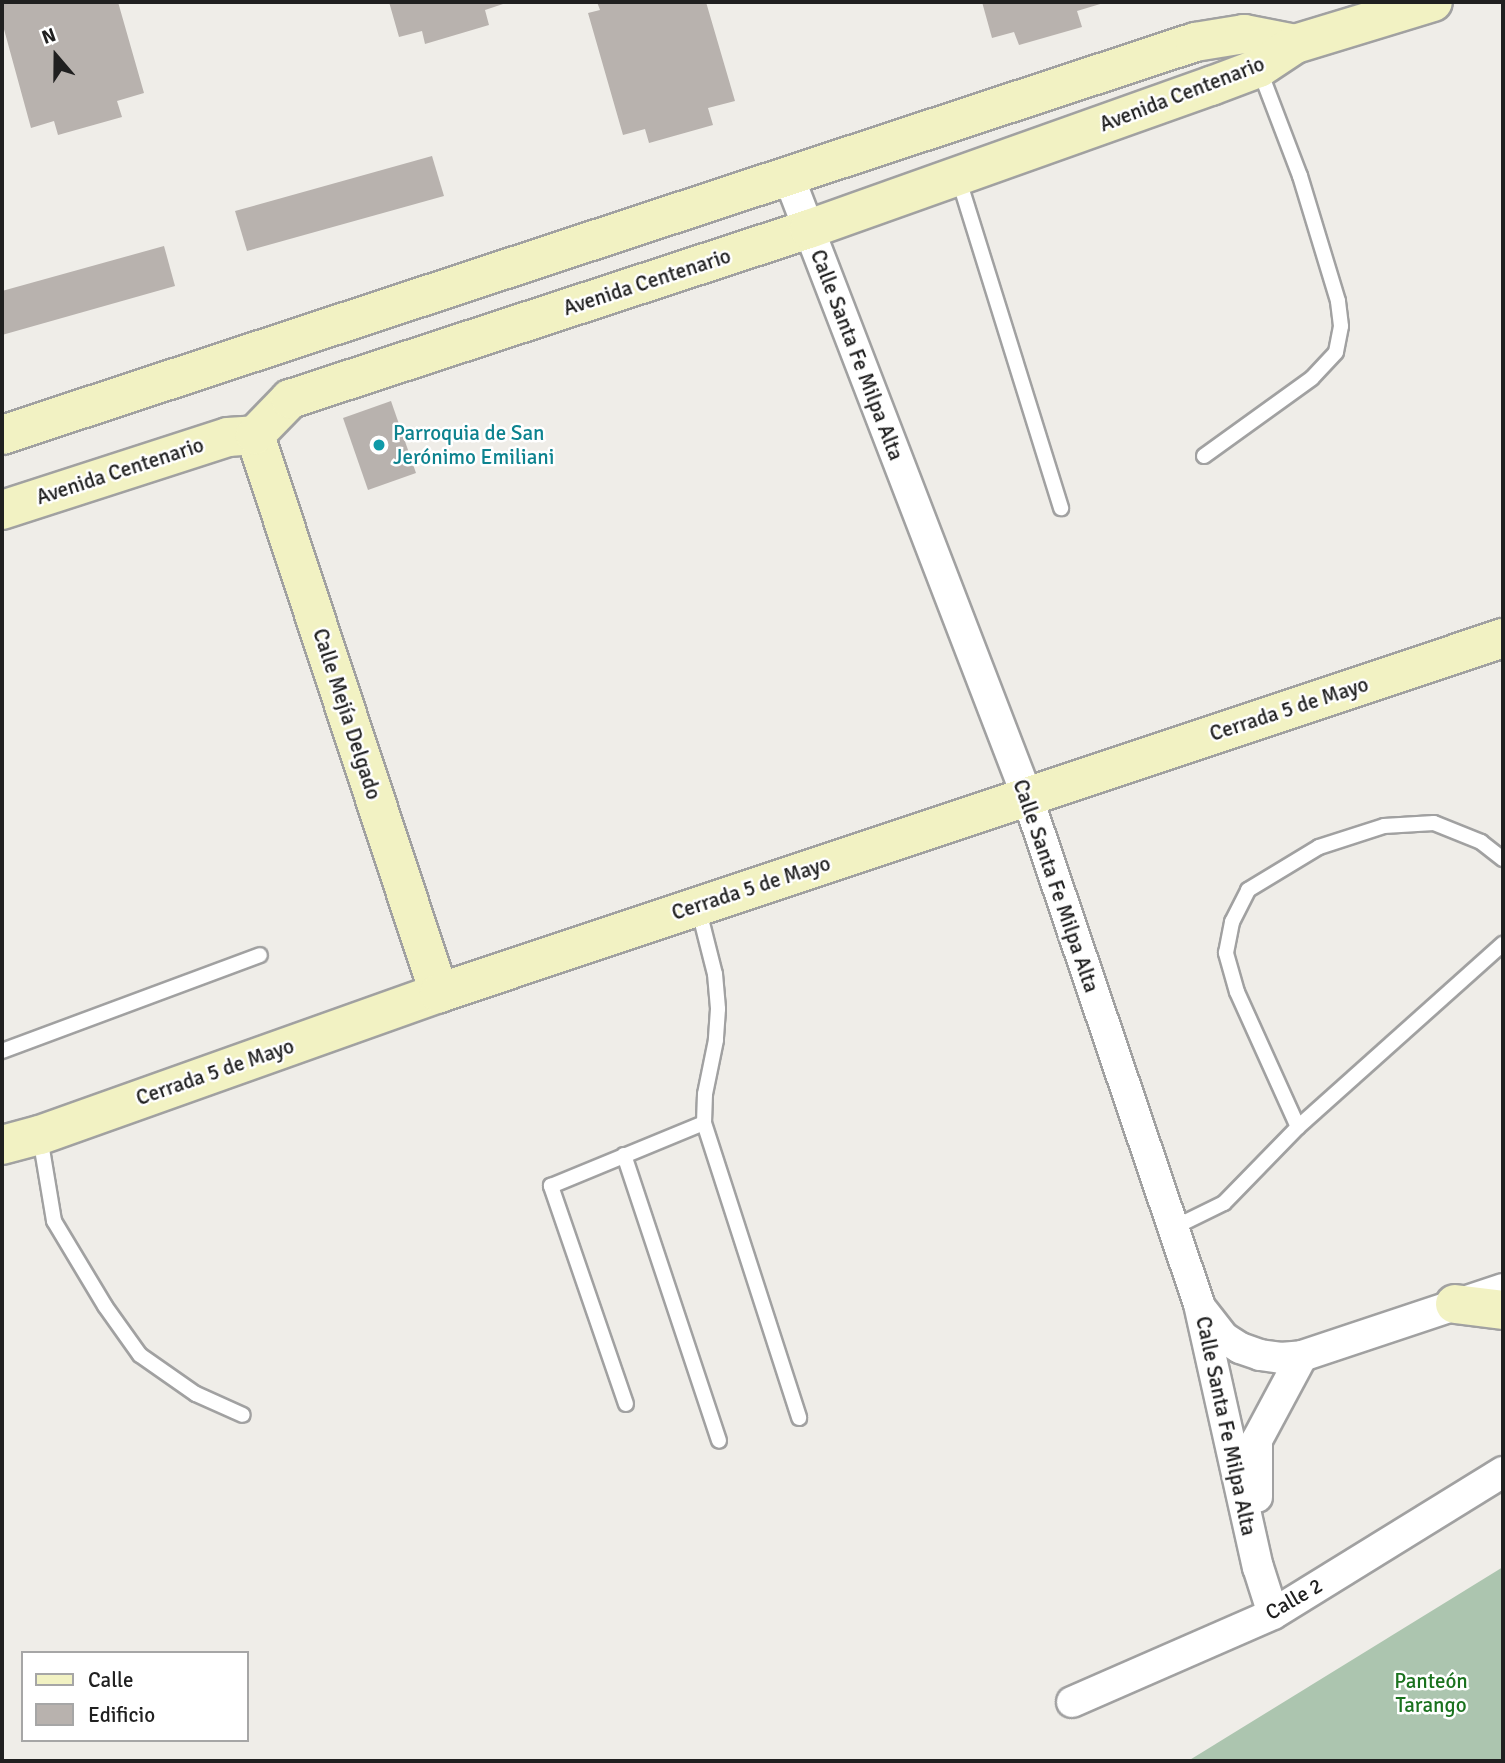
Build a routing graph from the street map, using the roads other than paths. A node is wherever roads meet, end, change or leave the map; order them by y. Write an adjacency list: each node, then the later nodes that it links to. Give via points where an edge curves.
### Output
1 (1432, 2): 2 (main road, Avenida Centenario, via 1295,44)
2 (1251, 51): 3 (main road, Avenida Centenario, via 1195,42); 4 (main road, Avenida Centenario); 8 (lane, via 1300,176 1338,301 1341,326 1336,352 1312,378)
3 (788, 174): 5 (street, Calle Santa Fe Milpa Alta); 6 (main road, Avenida Centenario)
4 (957, 176): 5 (main road, Avenida Centenario); 9 (lane)
5 (809, 229): 7 (main road, Avenida Centenario, via 290,399); 12 (street, Calle Santa Fe Milpa Alta)
6 (2, 435)
7 (256, 435): 10 (main road, Avenida Centenario, via 228,436); 17 (main road, Calle Mejía Delgado)
8 (1204, 456)
9 (1062, 509)
10 (2, 510)
11 (1503, 638): 12 (main road, Cerrada 5 de Mayo)
12 (1027, 796): 14 (main road, Cerrada 5 de Mayo); 25 (street, Calle Santa Fe Milpa Alta)
13 (1503, 859): 20 (lane, via 1481,842 1434,823 1384,826 1319,847 1248,890 1231,922 1226,953 1237,992)
14 (698, 906): 17 (main road, Cerrada 5 de Mayo); 19 (lane, via 715,974 718,1009)
15 (1503, 944): 20 (lane)
16 (260, 955): 18 (lane)
17 (439, 993): 21 (main road, Cerrada 5 de Mayo)
18 (2, 1051)
19 (704, 1123): 23 (lane); 33 (lane)
20 (1298, 1127): 25 (lane, via 1224,1202)
21 (40, 1135): 22 (main road, Cerrada 5 de Mayo); 24 (main road); 32 (lane, via 54,1221 140,1355 196,1394)
22 (2, 1145)
23 (624, 1155): 31 (lane, via 551,1186); 34 (lane)
24 (2, 1170)
25 (1171, 1228): 27 (street, Calle Santa Fe Milpa Alta)
26 (1503, 1289): 28 (street)
27 (1199, 1304): 30 (street, via 1216,1330 1240,1348 1260,1356); 36 (street, Calle Santa Fe Milpa Alta)
28 (1455, 1304): 29 (main road); 30 (street)
29 (1503, 1310)
30 (1302, 1356): 36 (street, via 1257,1440)
31 (626, 1404)
32 (243, 1415)
33 (799, 1418)
34 (719, 1441)
35 (1503, 1472): 37 (street, Calle 2)
36 (1258, 1567): 37 (street, Calle Santa Fe Milpa Alta)
37 (1273, 1614): 38 (street, Calle 2)
38 (1072, 1702)

